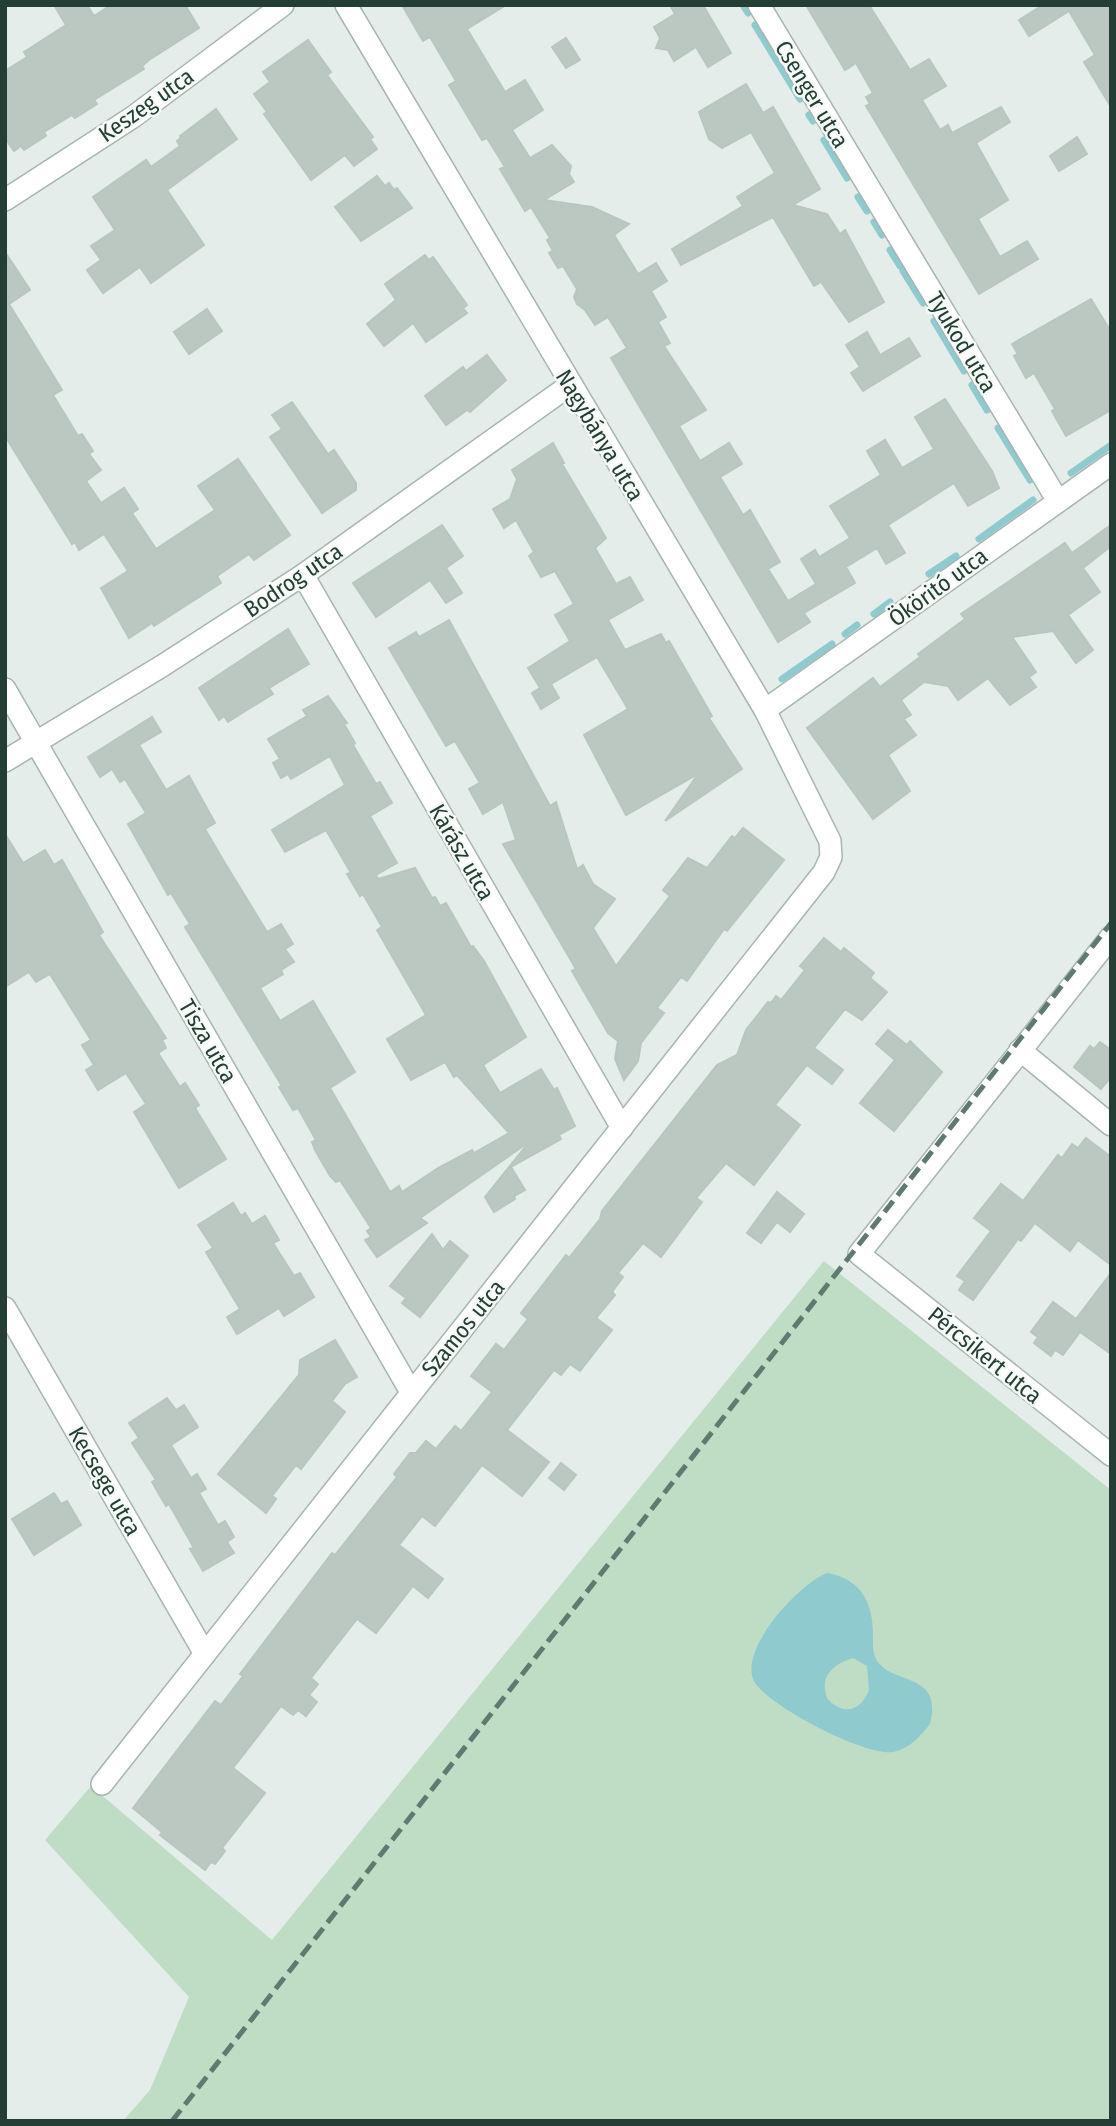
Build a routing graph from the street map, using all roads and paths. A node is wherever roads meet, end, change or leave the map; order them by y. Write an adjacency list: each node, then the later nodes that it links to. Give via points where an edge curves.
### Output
1 (283, 5): 5 (street, Keszeg utca, via 133,117)
2 (346, 5): 6 (street, Nagybánya utca)
3 (759, 5): 4 (street, Csenger utca)
4 (865, 183): 8 (street, Tyukod utca)
5 (5, 200)
6 (570, 385): 9 (street, Bodrog utca); 11 (street, Nagybánya utca)
7 (1111, 464): 8 (street, Ököritó utca)
8 (1058, 501): 11 (street, Ököritó utca)
9 (303, 575): 12 (street, Bodrog utca); 18 (street, Kárász utca)
10 (5, 688): 12 (street, Tisza utca)
11 (765, 710): 14 (street, Nagybánya utca, via 830,841 831,857)
12 (36, 742): 13 (street, Bodrog utca); 20 (street, Tisza utca)
13 (5, 761)
14 (824, 873): 18 (street, Szamos utca)
15 (1111, 937): 16 (street)
16 (1020, 1050): 17 (street); 21 (street, Pércsikert utca, via 859,1254)
17 (1111, 1125)
18 (622, 1128): 20 (street, Szamos utca)
19 (5, 1308): 22 (street, Kecsege utca)
20 (411, 1392): 22 (street, Szamos utca)
21 (1111, 1455)
22 (205, 1654): 23 (street, Szamos utca)
23 (102, 1784)

